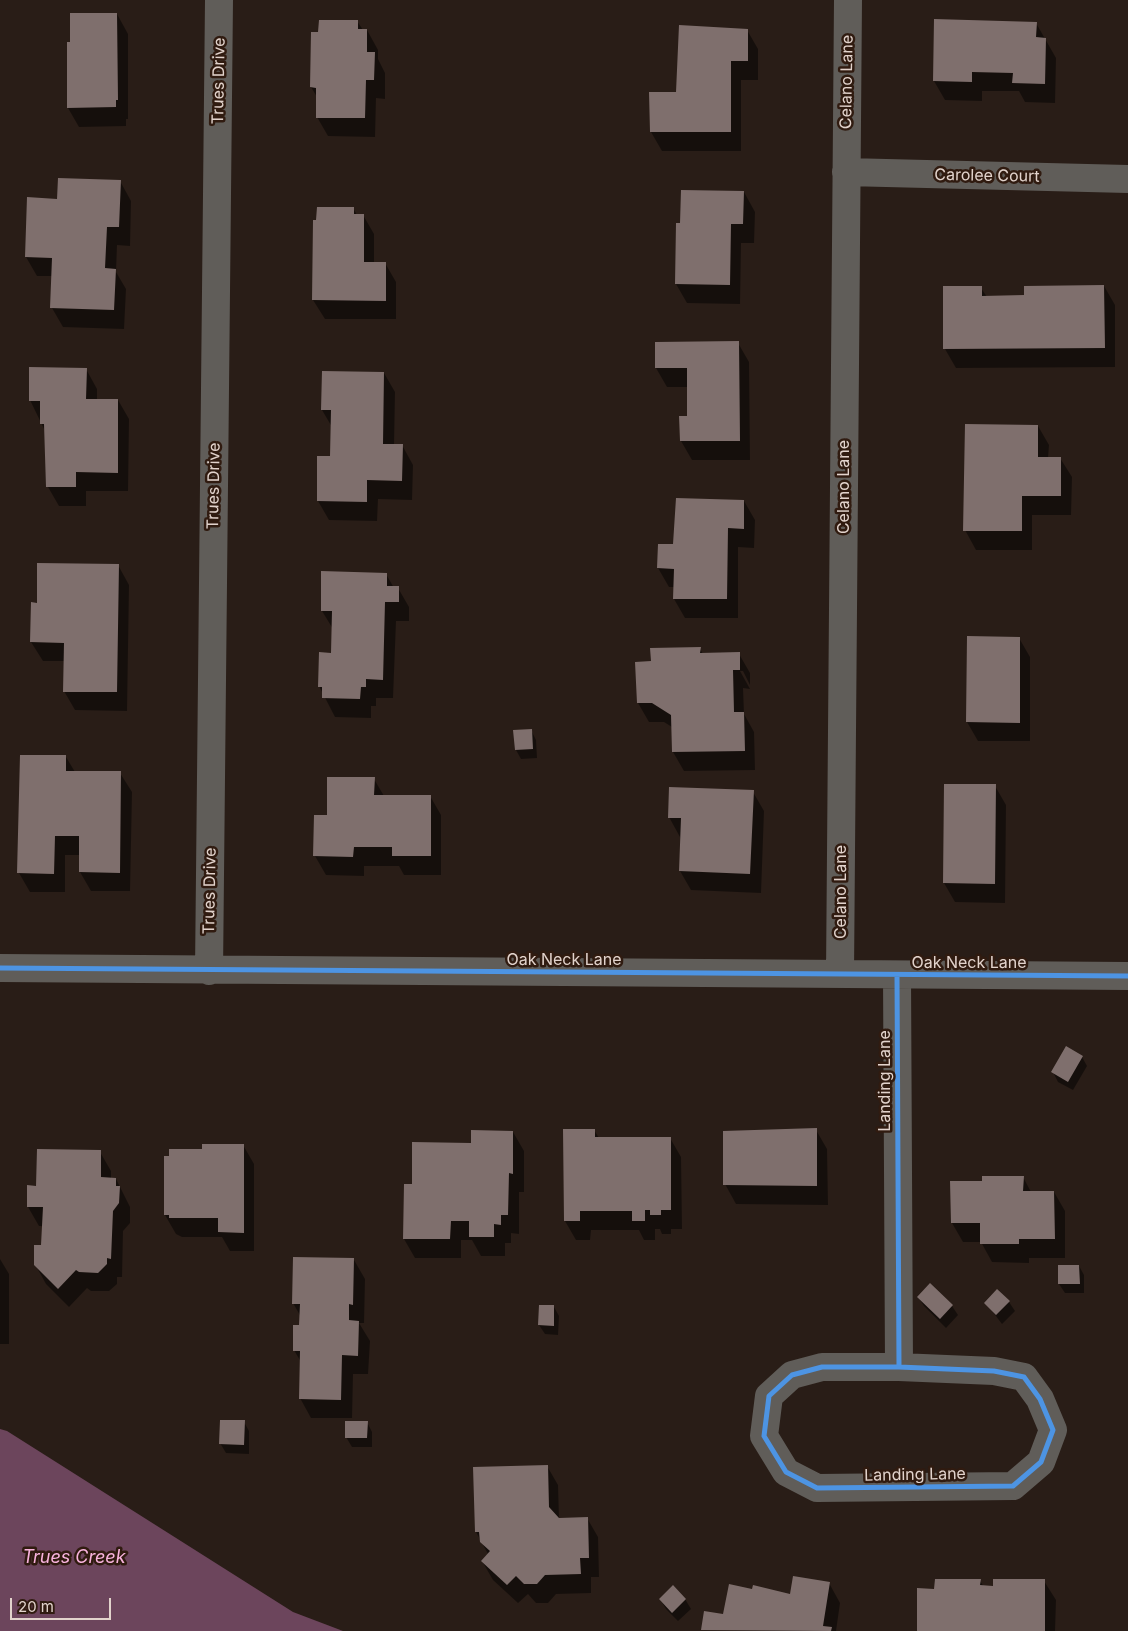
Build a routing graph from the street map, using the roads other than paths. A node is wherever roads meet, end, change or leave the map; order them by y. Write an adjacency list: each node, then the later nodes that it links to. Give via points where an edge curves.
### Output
1 (220, 0): 6 (street, Trues Drive)
2 (848, 0): 3 (street, Celano Lane)
3 (846, 172): 4 (street, Carolee Court); 7 (street, Celano Lane)
4 (1128, 179)
5 (0, 968): 6 (street, Oak Neck Lane)
6 (209, 971): 7 (street, Oak Neck Lane)
7 (840, 973): 8 (street, Oak Neck Lane)
8 (897, 975): 9 (street, Oak Neck Lane); 10 (street, Landing Lane)
9 (1128, 976)
10 (899, 1367): 10 (street, Landing Lane, via 822,1367 792,1374 769,1396 764,1436 786,1472 817,1488 1013,1486 1041,1462 1053,1430 1040,1399 1024,1377 994,1370)

